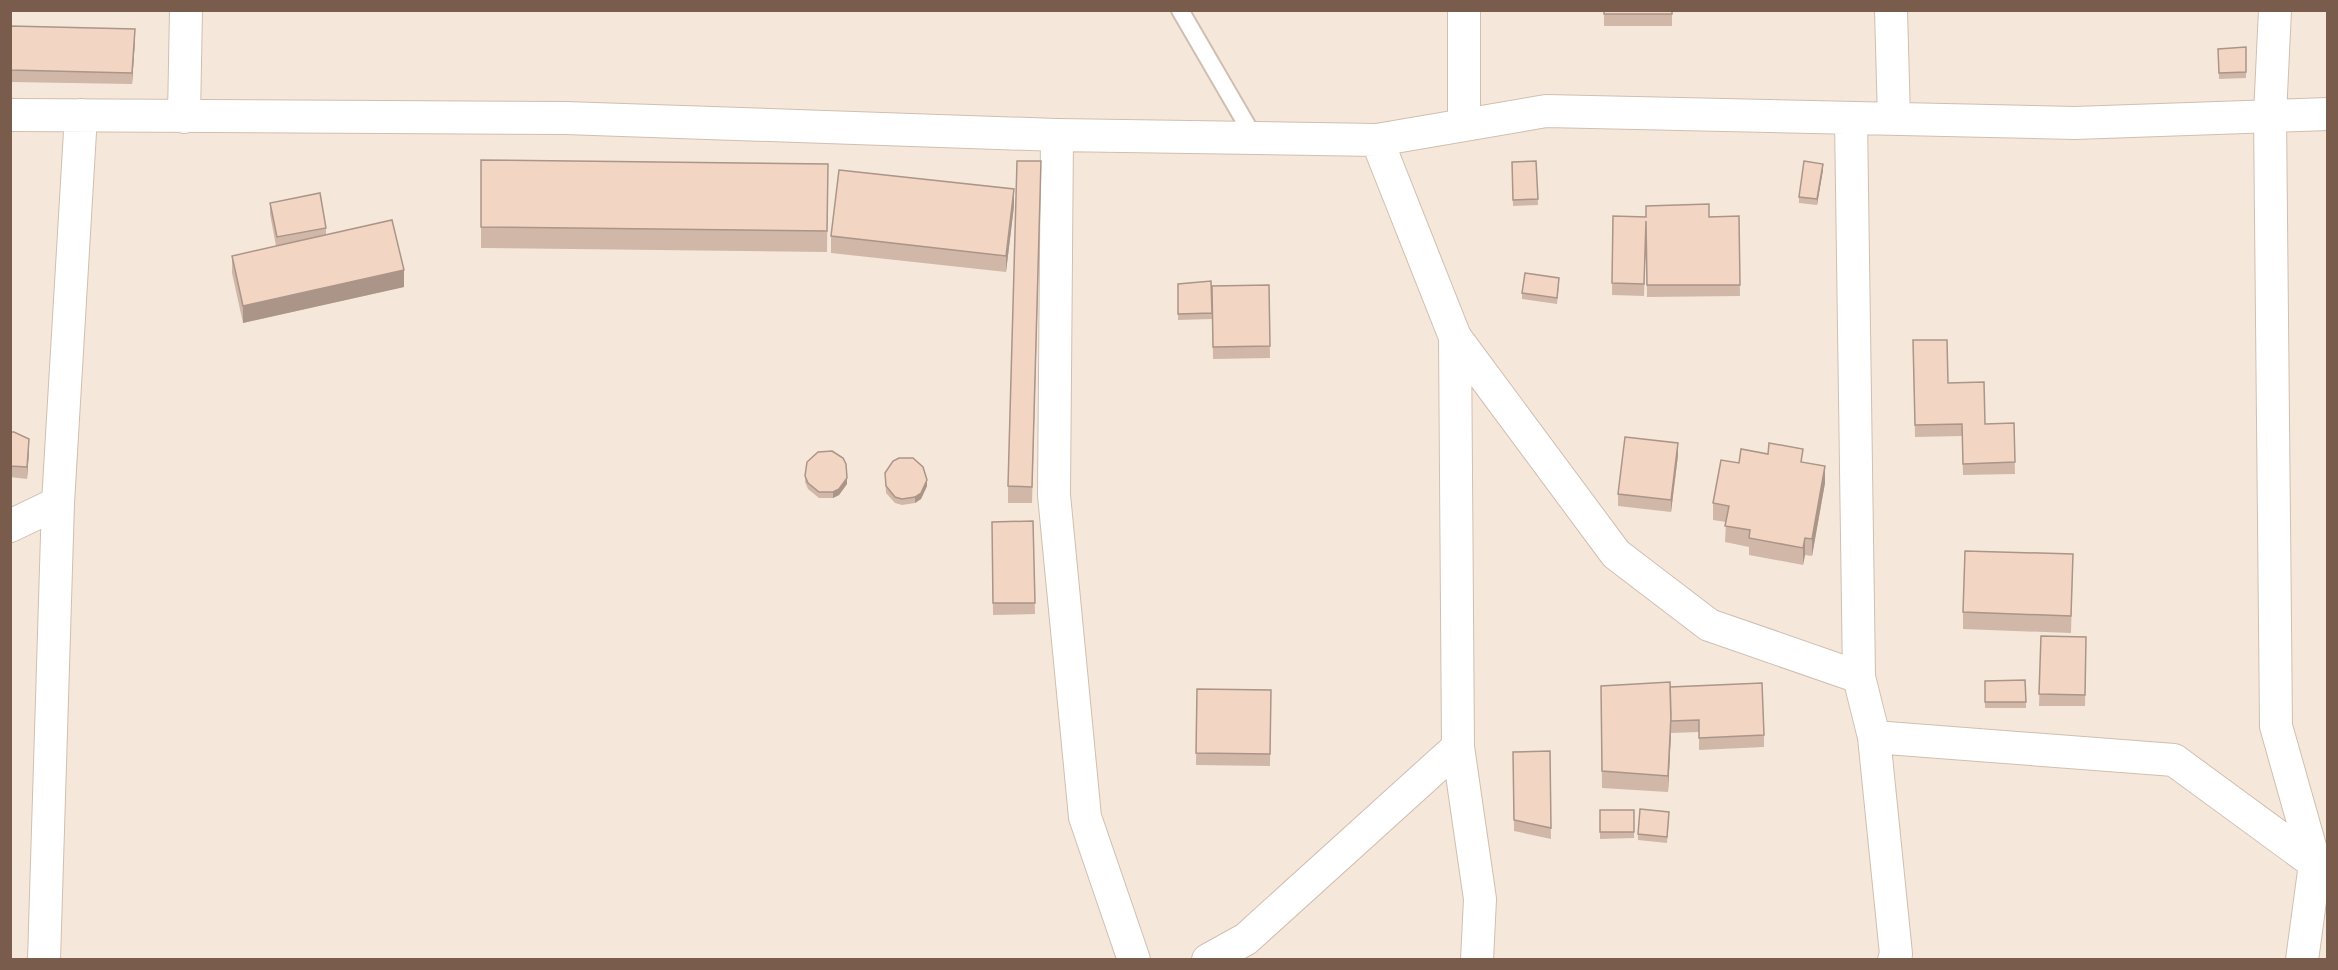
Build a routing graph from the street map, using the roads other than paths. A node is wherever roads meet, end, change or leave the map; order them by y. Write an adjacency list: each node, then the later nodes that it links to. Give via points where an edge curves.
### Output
1 (186, 10): 10 (street)
2 (1180, 10): 15 (lane)
3 (1464, 10): 13 (street)
4 (1892, 10): 12 (street)
5 (2275, 10): 9 (street)
6 (2328, 114): 9 (street)
7 (10, 115): 8 (street)
8 (81, 115): 10 (street); 18 (street)
9 (2270, 116): 12 (street, via 2075,123); 23 (street, via 2276,726)
10 (184, 117): 14 (street, via 565,118)
11 (1851, 118): 12 (street); 13 (street, via 1546,111); 20 (street)
12 (1894, 119)
13 (1464, 125): 16 (street)
14 (1057, 135): 15 (street); 25 (street, via 1054,495 1085,817)
15 (1254, 139): 16 (street)
16 (1377, 141): 17 (street)
17 (1455, 337): 20 (street, via 1616,554 1709,625); 22 (street)
18 (58, 503): 19 (street); 24 (street)
19 (10, 526)
20 (1859, 677): 21 (street)
21 (1874, 737): 23 (street, via 2174,760); 28 (street)
22 (1458, 747): 26 (street, via 1246,939); 27 (street, via 1480,899)
23 (2321, 867): 29 (street)
24 (44, 960)
25 (1134, 960)
26 (1208, 960)
27 (1477, 960)
28 (1894, 960)
29 (2302, 960)

